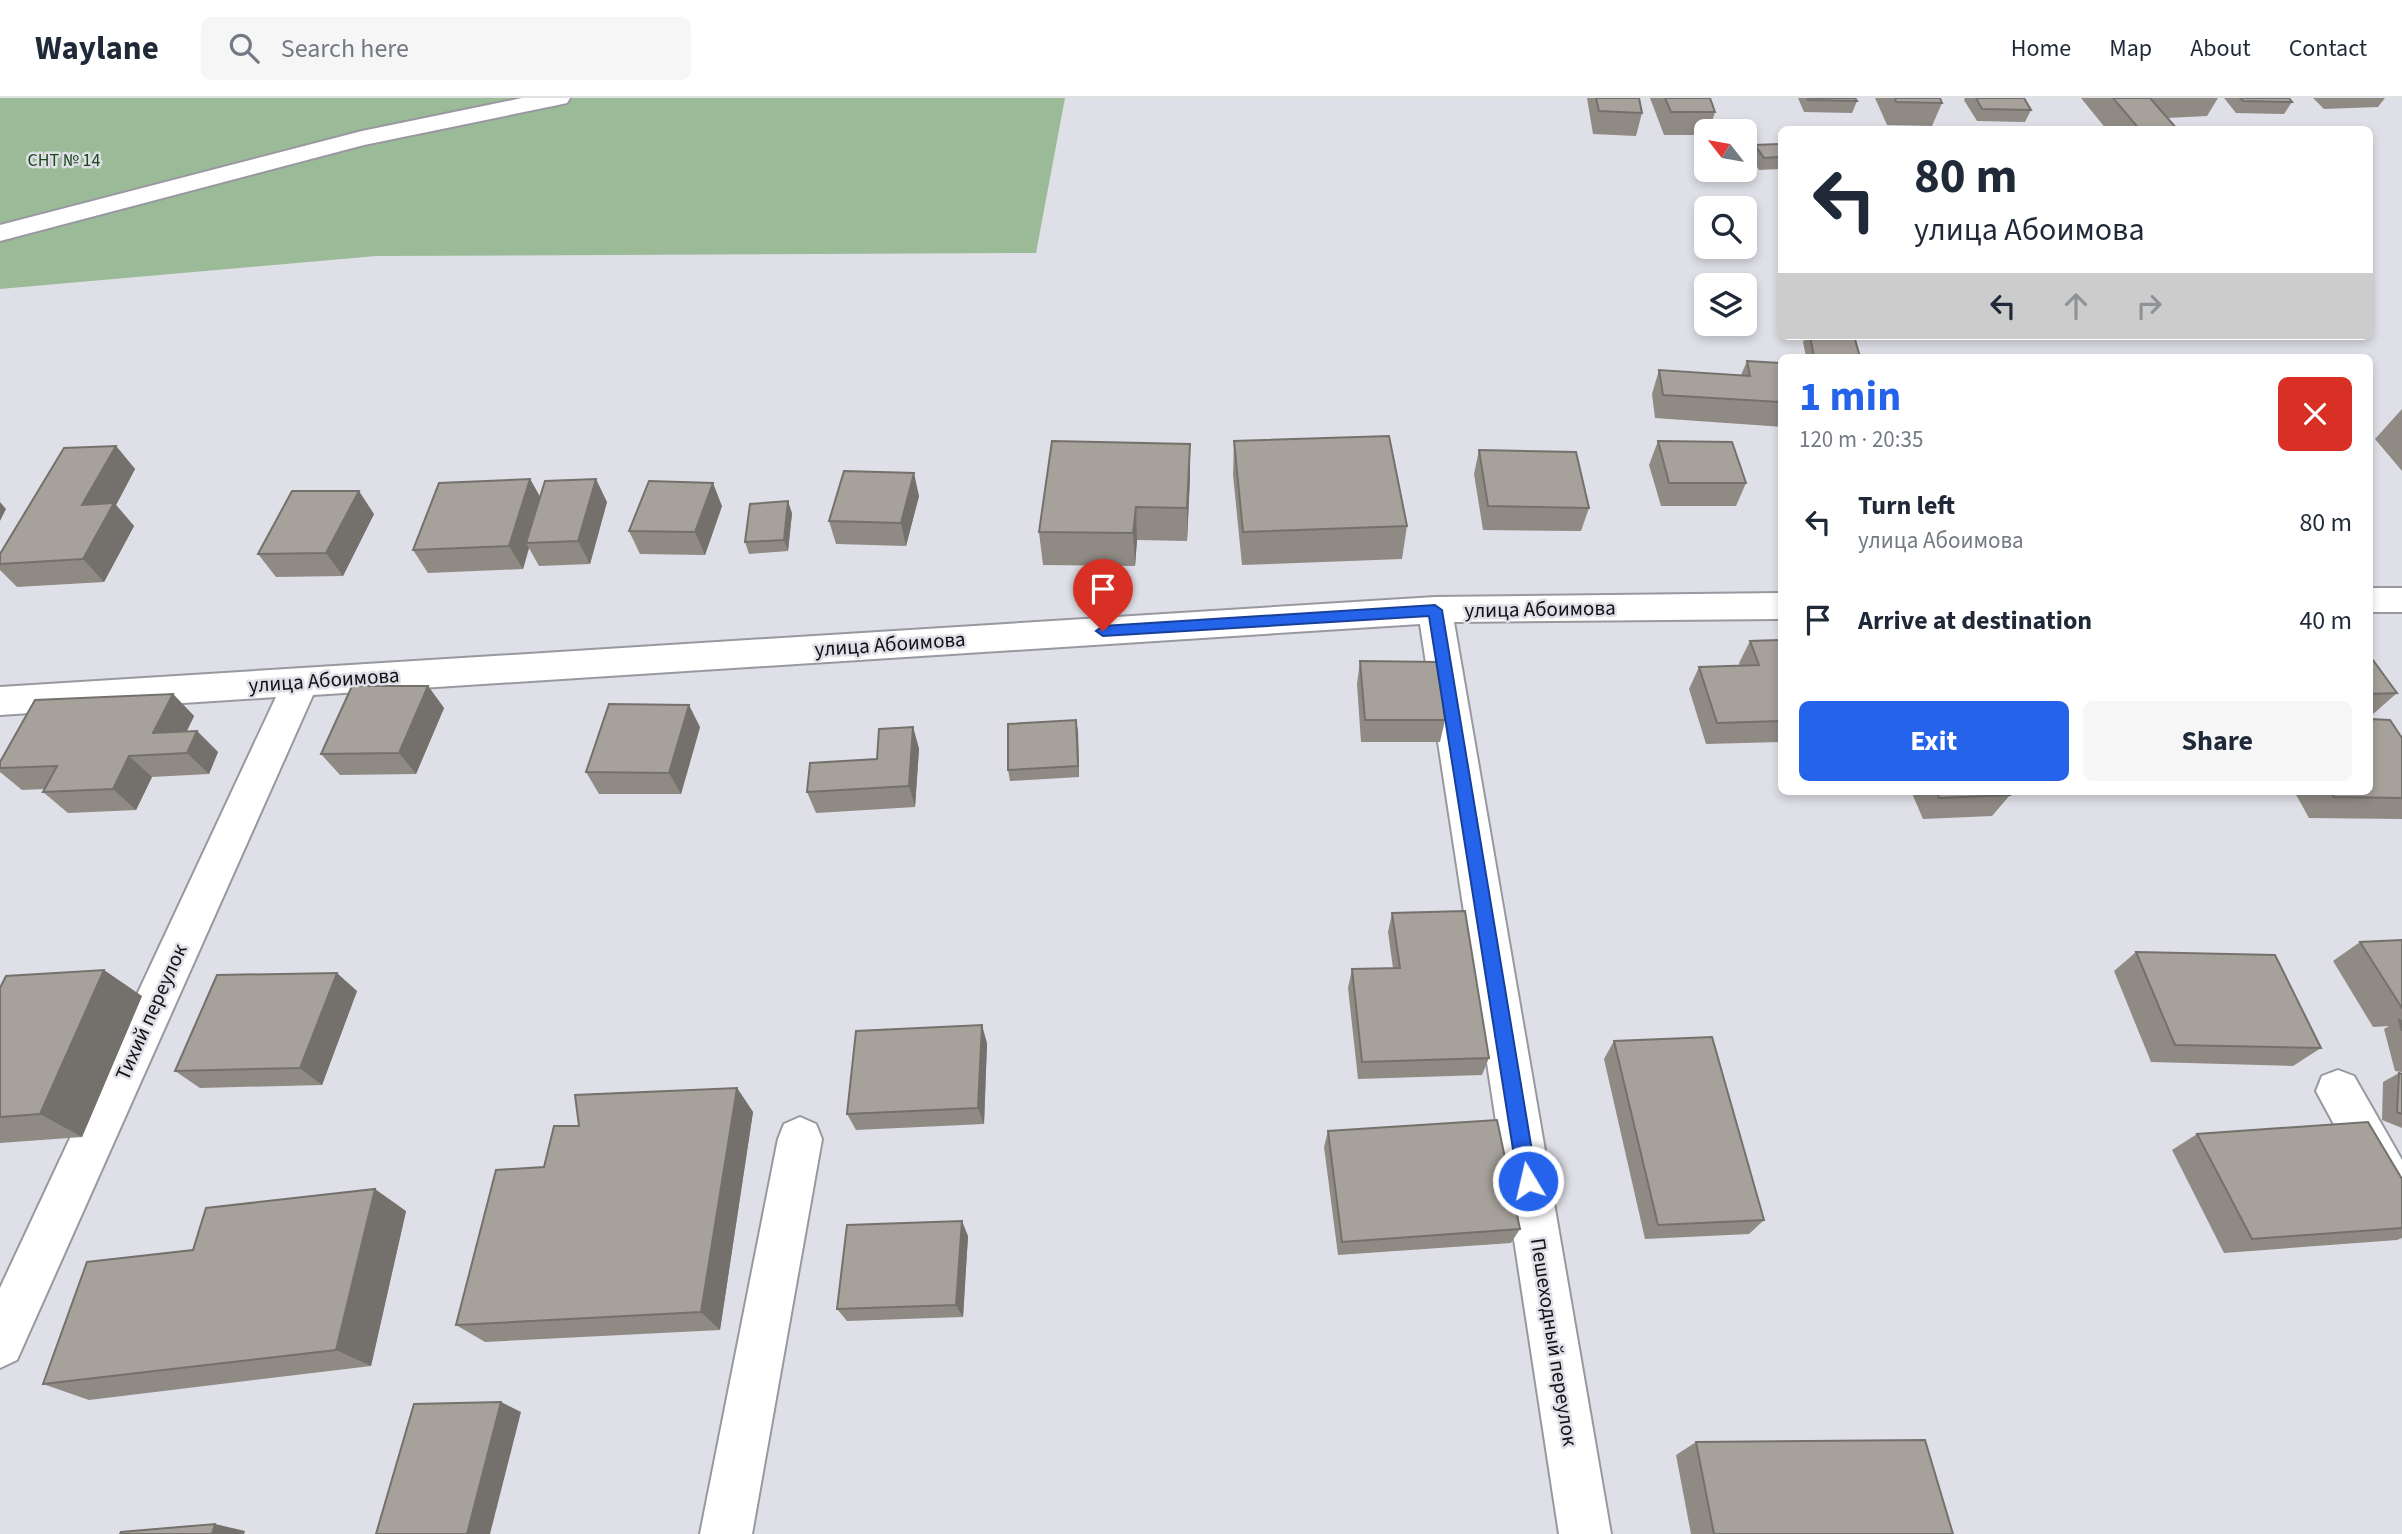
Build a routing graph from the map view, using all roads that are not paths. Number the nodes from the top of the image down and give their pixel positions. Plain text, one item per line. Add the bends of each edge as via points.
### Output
1 (558, 98) edge
2 (0, 233) edge
3 (2373, 600) edge
4 (2402, 600) edge
5 (1778, 607) edge
6 (1435, 610) junction
7 (301, 681) junction
8 (0, 701) edge
9 (2338, 1091) dead end
10 (800, 1139) dead end
11 (2402, 1205) edge
12 (0, 1343) edge
13 (726, 1534) edge
14 (1585, 1534) edge

1 - 2 street via 362,138
3 - 4 street
5 - 6 street, улица Абоимова
6 - 7 street, улица Абоимова
6 - 14 street, Пешеходный переулок
7 - 8 street, улица Абоимова
7 - 12 street, Тихий переулок
9 - 11 street
10 - 13 street

